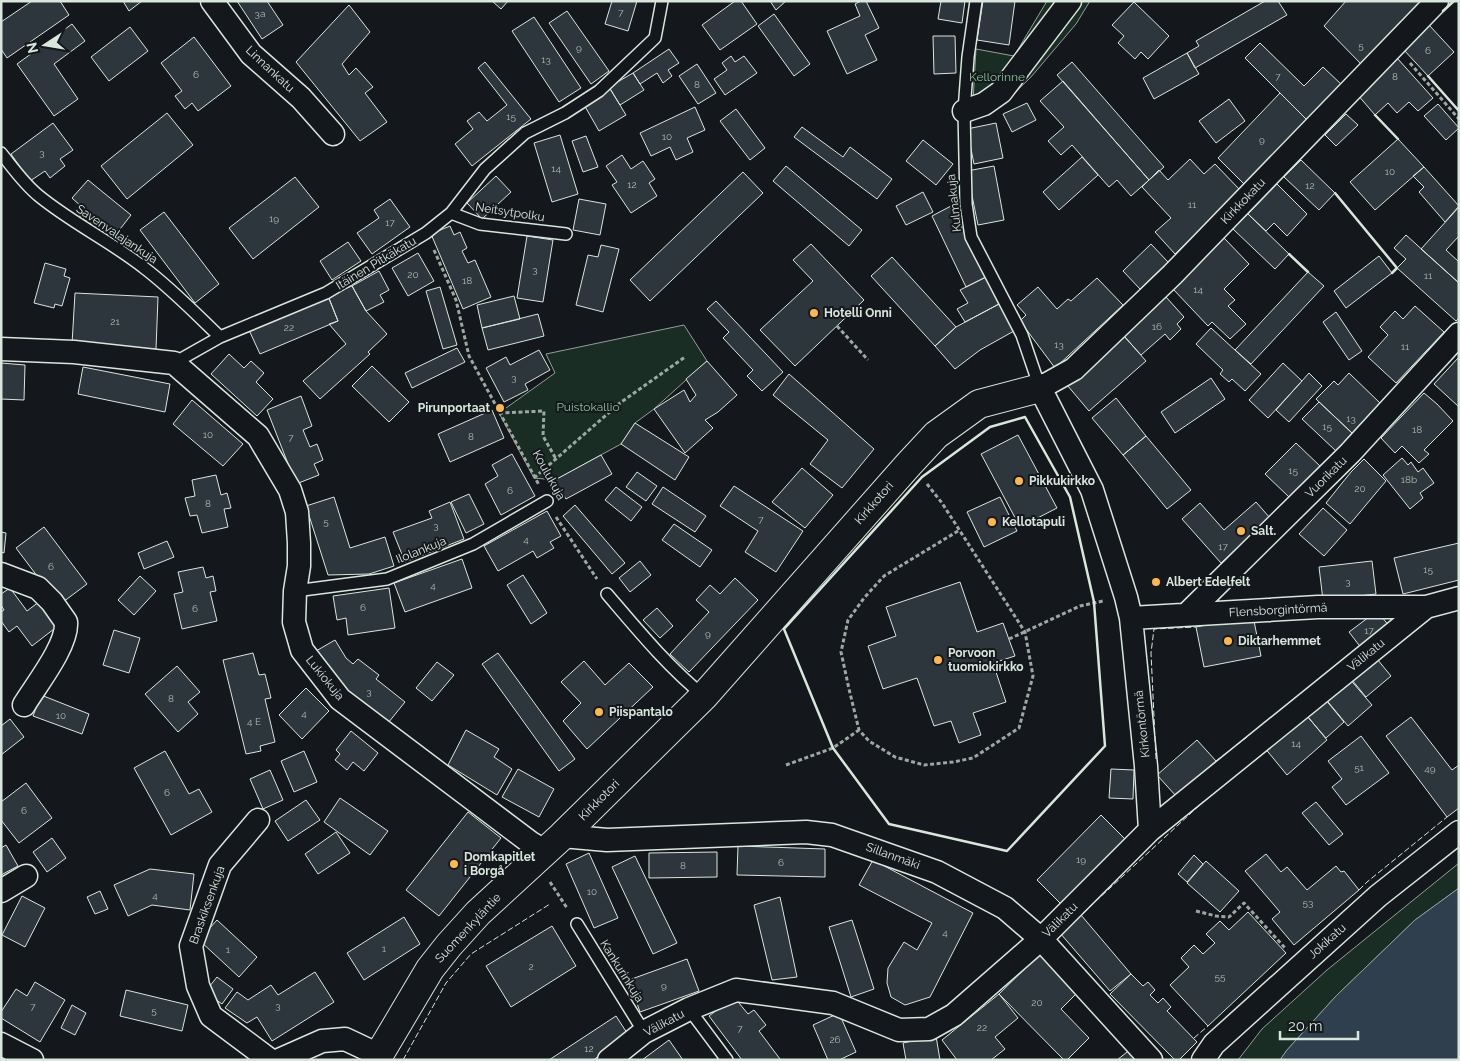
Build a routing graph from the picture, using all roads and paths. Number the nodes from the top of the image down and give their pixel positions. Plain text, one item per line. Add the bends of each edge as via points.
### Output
1 (212, 1) edge
2 (662, 1) edge
3 (976, 1) edge
4 (1070, 1) edge
5 (1437, 1) edge
6 (1394, 45) junction
7 (964, 111) junction
8 (1459, 119) edge
9 (332, 134) dead end
10 (1, 153) edge
11 (450, 213) junction
12 (426, 233) junction
13 (566, 234) dead end
14 (837, 326) dead end
15 (1459, 334) edge
16 (220, 337) junction
17 (1, 349) edge
18 (685, 357) dead end
19 (868, 360) dead end
20 (174, 363) junction
21 (1040, 388) junction
22 (499, 413) junction
23 (556, 459) junction
24 (909, 464) junction
25 (534, 478) junction
26 (547, 501) junction
27 (958, 531) junction
28 (1, 574) edge
29 (294, 591) junction
30 (607, 594) joint
31 (1459, 598) edge
32 (1129, 607) junction
33 (1426, 607) junction
34 (1187, 614) junction
35 (1025, 632) junction
36 (1009, 639) dead end
37 (704, 696) junction
38 (24, 705) dead end
39 (860, 730) junction
40 (786, 765) dead end
41 (258, 820) dead end
42 (1150, 830) junction
43 (1459, 832) edge
44 (554, 844) junction
45 (26, 876) dead end
46 (549, 880) dead end
47 (1, 891) edge
48 (1196, 911) dead end
49 (577, 924) joint
50 (1041, 939) junction
51 (1299, 966) junction
52 (689, 1009) junction
53 (644, 1032) junction
54 (1, 1044) edge
55 (377, 1057) edge
56 (32, 1060) edge
57 (270, 1060) edge
58 (279, 1060) edge
59 (609, 1060) edge
60 (727, 1060) edge
61 (1151, 1060) edge
62 (1203, 1060) edge

1 - 9 street, Linnankatu via 251,54 301,98
2 - 11 lane, Itäinen Pitkäkatu via 655,38 599,91 525,133 485,169
3 - 7 lane, Kulmakuja
4 - 7 street via 1001,92 984,104
5 - 6 street, Kirkkokatu
6 - 8 path
6 - 21 street, Kirkkokatu via 1179,268 1074,368
7 - 21 lane, Kulmakuja via 966,204 971,237 1022,335
10 - 16 lane, Savenvalajankuja via 38,195 142,266
11 - 12 lane, Itäinen Pitkäkatu
11 - 13 lane, Neitsytpolku via 480,224
12 - 16 lane, Itäinen Pitkäkatu via 326,293
12 - 22 path, Koulukuja via 456,300 470,356
14 - 19 path
15 - 34 street, Vuorikatu via 1350,453
16 - 20 lane, Itäinen Pitkäkatu
17 - 20 street via 74,352
18 - 23 path via 620,403
20 - 29 street, Lukiokuja via 258,436 290,490 297,512 299,543
21 - 24 street, Kirkkotori via 979,404 936,435
21 - 32 street via 1092,490
22 - 23 path via 544,410 544,436
22 - 25 path, Koulukuja
23 - 25 path
24 - 27 path via 942,503
24 - 37 street, Kirkkotori
25 - 26 path, Koulukuja
26 - 29 lane, Ilolankuja via 473,544 387,578
26 - 30 path, Koulukuja
27 - 35 path
27 - 39 path via 884,576 848,620 842,652
28 - 38 street via 38,588 66,622 61,643
29 - 44 street, Lukiokuja via 294,622 302,650 340,699 531,843
30 - 37 lane via 633,625
31 - 33 street, Välikatu
32 - 34 street, Flensborgintörmä
32 - 35 path via 1080,606
32 - 42 street, Kirkontörmä
33 - 34 street, Flensborgintörmä via 1318,607
33 - 42 street, Välikatu
35 - 36 path
35 - 39 path via 1033,676 1018,728 973,758 924,765 895,757 869,741
37 - 44 street, Kirkkotori
39 - 40 path via 833,748
41 - 57 street, Braskiksenkuja via 220,865 191,946 198,986 211,1016
42 - 50 street, Välikatu
43 - 51 street, Jokikatu via 1378,896
44 - 50 street, Sillanmäki via 806,832 832,835 937,872 1005,908
44 - 55 street, Suomenkyläntie via 478,913 449,945 430,969
45 - 47 street
46 - 49 path
48 - 51 path via 1229,917 1244,903
49 - 53 lane, Kankurinkuja
50 - 52 street, Välikatu via 954,1015 929,1029 899,1030 833,1003 736,990
50 - 61 street, Sillanmäki
51 - 62 street, Jokikatu via 1214,1044
52 - 53 street, Välikatu
52 - 60 lane
53 - 59 street, Välikatu
54 - 56 street
55 - 58 street via 344,1039 322,1041

